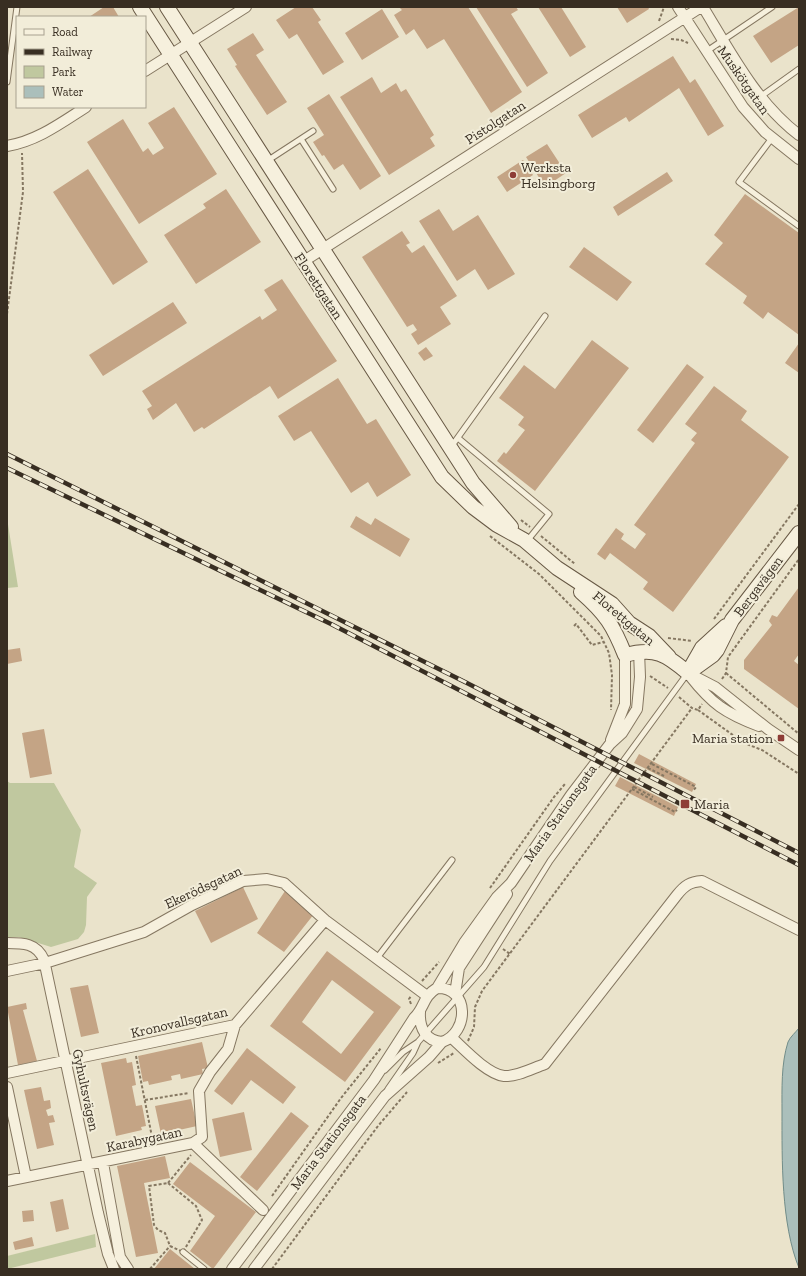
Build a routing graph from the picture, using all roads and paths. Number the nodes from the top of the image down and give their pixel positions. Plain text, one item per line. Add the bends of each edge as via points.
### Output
1 (17, 7) edge
2 (140, 7) edge
3 (167, 7) edge
4 (246, 7) edge
5 (678, 7) edge
6 (702, 7) edge
7 (772, 7) edge
8 (146, 16) edge
9 (146, 16) edge
10 (684, 17) junction
11 (723, 40) junction
12 (190, 43) junction
13 (707, 51) junction
14 (171, 55) junction
15 (799, 69) edge
16 (146, 70) edge
17 (7, 82) edge
18 (760, 97) junction
19 (84, 108) edge
20 (313, 131) dead end
21 (799, 136) edge
22 (772, 138) junction
23 (301, 139) junction
24 (22, 144) junction
25 (7, 146) edge
26 (799, 159) edge
27 (266, 161) junction
28 (333, 189) dead end
29 (799, 226) edge
30 (322, 249) junction
31 (304, 261) junction
32 (7, 314) edge
33 (545, 316) dead end
34 (454, 443) junction
35 (799, 504) edge
36 (520, 519) dead end
37 (535, 531) junction
38 (485, 532) dead end
39 (799, 533) edge
40 (525, 541) junction
41 (799, 559) edge
42 (557, 568) junction
43 (580, 568) dead end
44 (732, 620) junction
45 (712, 622) dead end
46 (629, 623) junction
47 (574, 626) dead end
48 (615, 629) joint
49 (663, 637) dead end
50 (697, 638) dead end
51 (603, 642) junction
52 (639, 651) junction
53 (625, 655) junction
54 (713, 655) junction
55 (669, 657) junction
56 (728, 657) dead end
57 (726, 666) dead end
58 (688, 673) junction
59 (726, 673) dead end
60 (640, 676) junction
61 (612, 678) junction
62 (626, 678) junction
63 (673, 692) junction
64 (698, 710) dead end
65 (610, 715) dead end
66 (799, 734) edge
67 (610, 744) junction
68 (799, 750) edge
69 (652, 764) junction
70 (648, 768) junction
71 (799, 774) edge
72 (664, 776) dead end
73 (567, 782) dead end
74 (633, 788) junction
75 (693, 792) dead end
76 (653, 797) dead end
77 (677, 810) dead end
78 (452, 860) dead end
79 (511, 883) junction
80 (488, 891) dead end
81 (325, 920) junction
82 (799, 930) edge
83 (7, 943) edge
84 (377, 958) junction
85 (440, 961) dead end
86 (45, 963) junction
87 (7, 971) edge
88 (417, 988) junction
89 (437, 988) junction
90 (427, 996) junction
91 (457, 996) junction
92 (416, 1011) junction
93 (235, 1025) junction
94 (425, 1034) junction
95 (452, 1038) junction
96 (418, 1042) junction
97 (442, 1042) junction
98 (462, 1046) junction
99 (134, 1047) junction
100 (382, 1047) dead end
101 (65, 1062) junction
102 (437, 1064) dead end
103 (7, 1073) edge
104 (374, 1080) junction
105 (7, 1087) edge
106 (408, 1090) dead end
107 (198, 1092) junction
108 (385, 1096) junction
109 (145, 1100) junction
110 (195, 1145) junction
111 (154, 1152) junction
112 (102, 1163) junction
113 (88, 1166) junction
114 (26, 1177) junction
115 (7, 1181) edge
116 (168, 1183) junction
117 (263, 1210) joint
118 (170, 1246) junction
119 (183, 1252) junction
120 (125, 1268) edge
121 (114, 1269) edge
122 (150, 1269) edge
123 (204, 1269) edge
124 (232, 1269) edge
125 (254, 1269) edge
126 (272, 1269) edge

1 - 17 lane
2 - 8 street, Florettgatan
3 - 12 street, Florettgatan
4 - 12 street
5 - 10 street, Muskötgatan
6 - 10 street, Pistolgatan
6 - 11 street, Muskötgatan
7 - 11 lane
9 - 14 street, Florettgatan
10 - 13 street, Muskötgatan
10 - 30 street, Pistolgatan
11 - 13 lane
11 - 18 street, Muskötgatan
12 - 14 street
12 - 27 street, Florettgatan
13 - 22 street, Muskötgatan via 743,107
14 - 16 street
14 - 31 street, Florettgatan
15 - 18 lane
18 - 21 street, Muskötgatan via 776,116
19 - 24 street
20 - 23 lane
22 - 26 street, Muskötgatan
22 - 29 lane via 739,182
23 - 27 lane
23 - 28 lane
24 - 25 street
24 - 32 path via 23,192
27 - 30 street, Florettgatan
30 - 31 street, Pistolgatan
30 - 34 street, Florettgatan
31 - 40 street, Florettgatan via 442,477 473,507
33 - 34 lane
34 - 37 lane via 549,514
34 - 40 street, Florettgatan via 485,498
35 - 45 path
36 - 37 path
37 - 40 lane
37 - 43 path
38 - 51 path via 539,574
39 - 44 street, Bergavägen
40 - 42 street, Florettgatan
41 - 56 path
42 - 46 street, Florettgatan via 612,604
42 - 48 street, Florettgatan via 598,607
44 - 54 street, Bergavägen
44 - 58 street, Bergavägen via 702,648
46 - 52 street, Maria Stationsgata
46 - 55 street, Florettgatan via 649,636
47 - 51 path via 576,624 592,645
48 - 53 street, Maria Stationsgata
49 - 50 path via 694,641
51 - 61 path via 609,653
52 - 53 street
52 - 55 street via 658,652
52 - 60 street, Maria Stationsgata
53 - 62 street, Maria Stationsgata
54 - 57 path
54 - 58 street, Bergavägen
55 - 58 street, Florettgatan
58 - 63 lane
58 - 68 street via 707,698 721,708 768,729
59 - 66 path
60 - 63 path via 657,679
60 - 67 street, Maria Stationsgata via 637,709 622,733
61 - 62 path
61 - 65 path
62 - 67 street, Maria Stationsgata via 625,704
63 - 69 path via 692,708
63 - 91 lane via 554,856 484,967
64 - 71 path via 737,738 769,754
67 - 79 street, Maria Stationsgata via 570,795
69 - 70 path
69 - 75 path via 696,787
70 - 72 path
70 - 74 path
73 - 80 path
74 - 76 path
74 - 77 path via 675,812
74 - 98 path via 482,991 475,1007 472,1034
78 - 84 lane
79 - 89 street, Maria Stationsgata via 497,897 464,943
79 - 91 street, Maria Stationsgata via 508,893 459,968
81 - 84 street, Ekerödsgatan
81 - 86 street, Ekerödsgatan via 284,883 254,878 243,880 192,905 144,932
81 - 93 street, Kronovallsgatan
82 - 98 street via 702,881 692,882 684,886 546,1064 504,1076 483,1066
83 - 86 street, Gyhultsvägen via 34,947 40,952
84 - 88 street, Ekerödsgatan
85 - 88 path
86 - 87 street, Ekerödsgatan
86 - 101 street, Gyhultsvägen
88 - 90 street, Ekerödsgatan
88 - 92 path via 409,999
89 - 90 street, Maria Stationsgata
89 - 91 street via 449,990
90 - 92 street, Maria Stationsgata
91 - 94 lane
91 - 95 street, Maria Stationsgata via 462,1019
92 - 94 street
92 - 104 street, Maria Stationsgata
93 - 99 street, Kronovallsgatan
93 - 107 street via 228,1049
94 - 96 lane
94 - 97 street
95 - 97 street, Maria Stationsgata
95 - 98 street
96 - 104 lane via 403,1052
96 - 108 lane
97 - 108 street, Maria Stationsgata
98 - 102 path
99 - 101 street, Kronovallsgatan
99 - 109 path
100 - 117 path via 341,1098
101 - 103 street, Kronovallsgatan
101 - 113 street, Gyhultsvägen
104 - 124 street, Maria Stationsgata
105 - 114 street
106 - 126 path via 378,1126
107 - 109 path
107 - 110 street, Karabygatan via 202,1137
108 - 125 street, Maria Stationsgata
109 - 111 path
110 - 111 street, Karabygatan
110 - 116 path
110 - 117 street
111 - 112 street, Karabygatan
112 - 113 street, Karabygatan
112 - 120 street via 115,1238
113 - 114 street, Karabygatan
113 - 121 street, Gyhultsvägen via 108,1254
114 - 115 street, Karabygatan
116 - 118 path via 153,1184 148,1189 154,1225 165,1233
116 - 119 path via 196,1206 202,1220
118 - 119 path
118 - 122 path
119 - 123 lane

